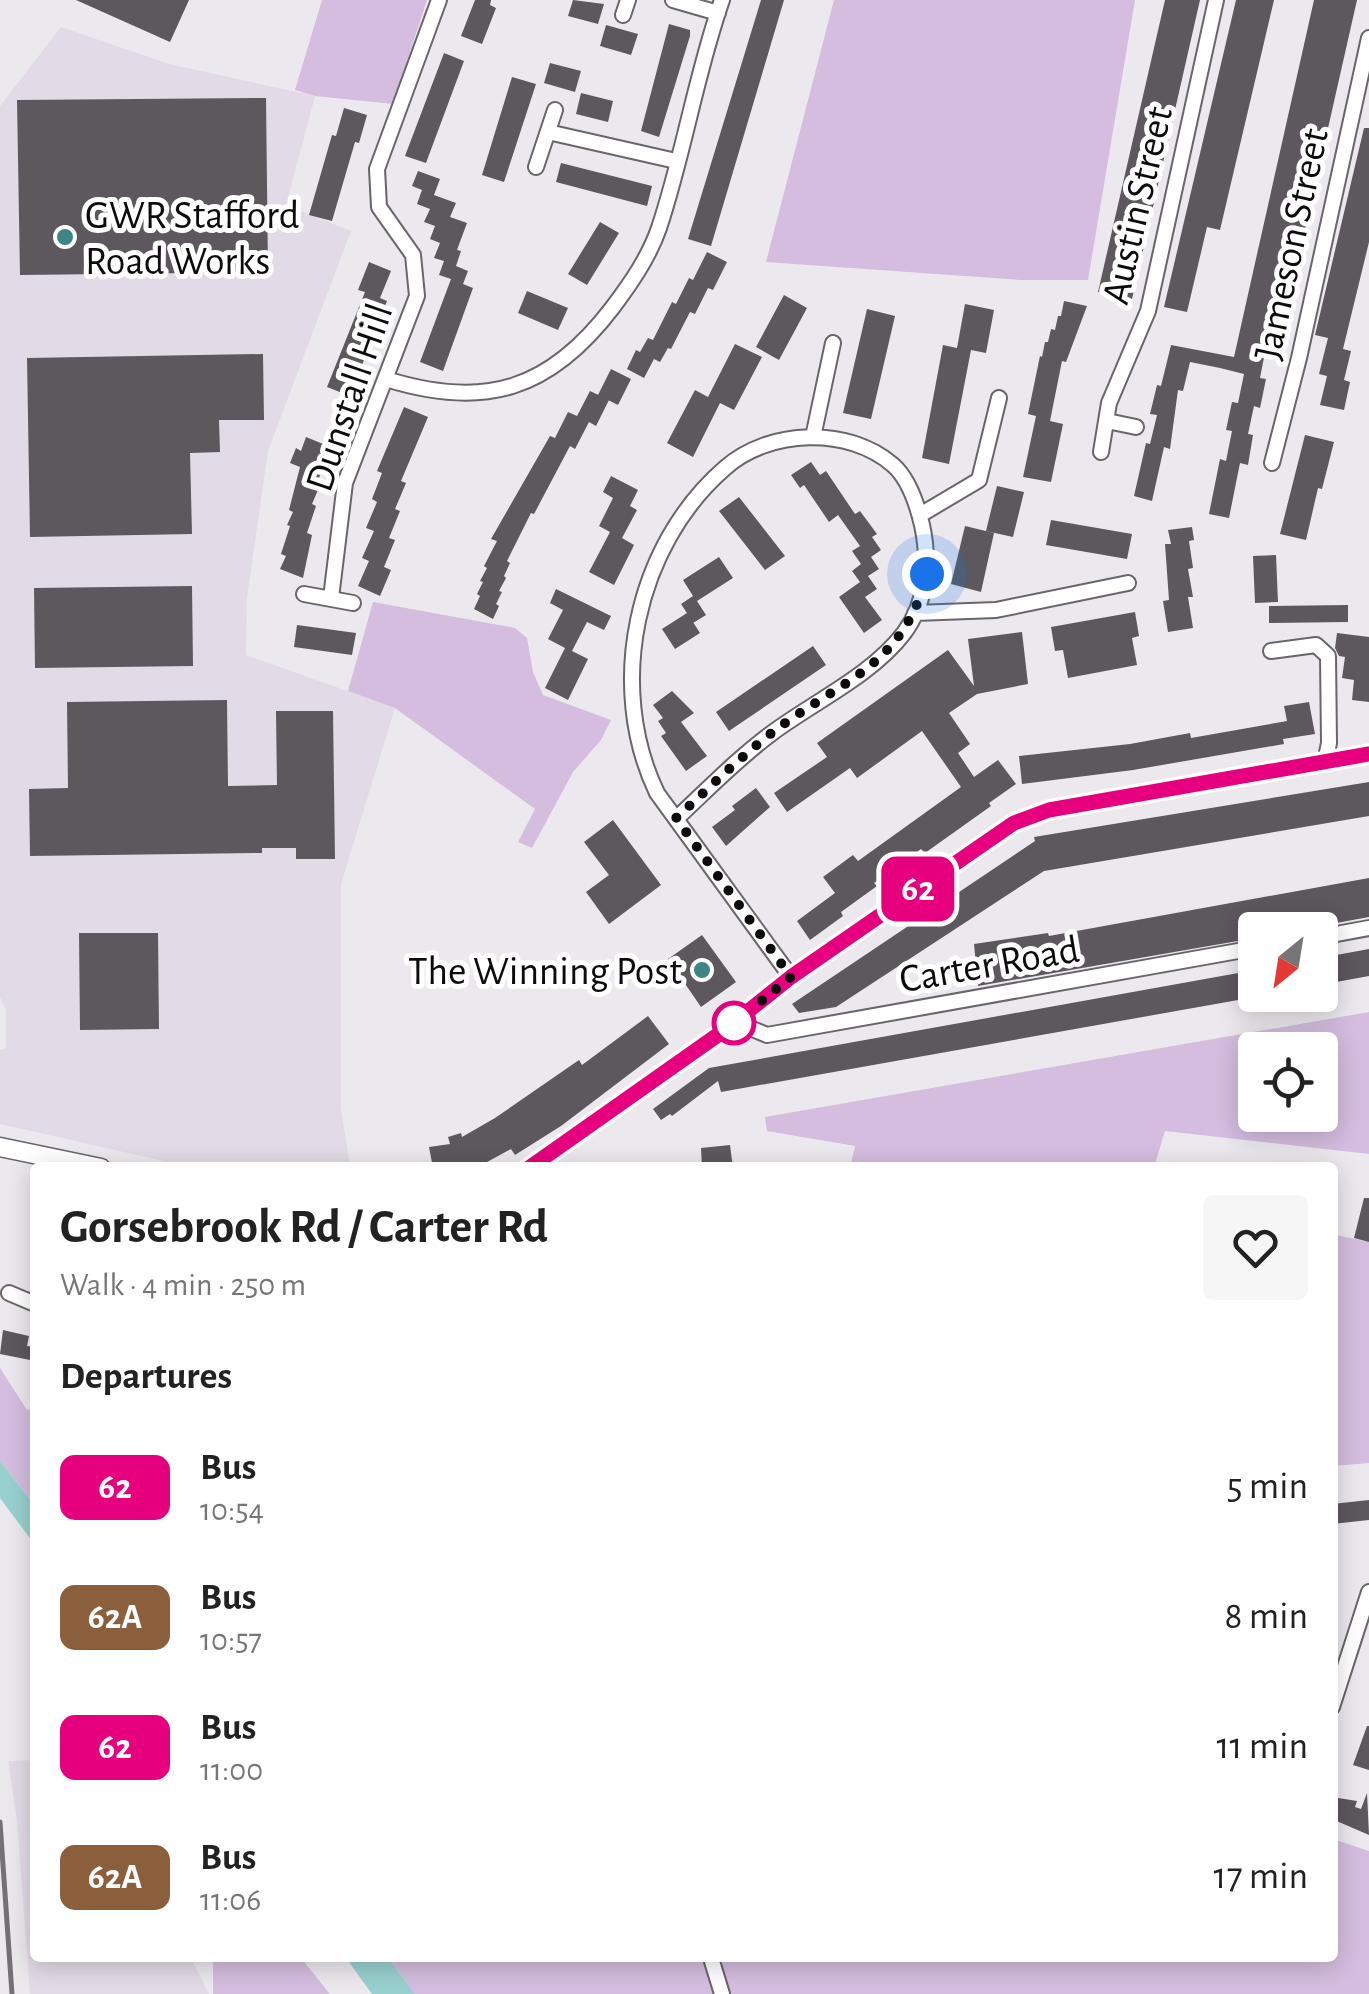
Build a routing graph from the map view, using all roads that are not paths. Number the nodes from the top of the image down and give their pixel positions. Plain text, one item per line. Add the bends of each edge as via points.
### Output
1 (439, 0) edge
2 (673, 0) edge
3 (1216, 0) edge
4 (720, 6) edge
5 (1369, 38) edge
6 (555, 110) dead end
7 (548, 132) junction
8 (676, 161) junction
9 (536, 166) dead end
10 (834, 344) dead end
11 (386, 379) junction
12 (998, 398) dead end
13 (1106, 421) junction
14 (1136, 427) dead end
15 (813, 437) junction
16 (1101, 452) dead end
17 (1272, 464) dead end
18 (920, 515) junction
19 (1128, 584) dead end
20 (304, 594) dead end
21 (331, 598) junction
22 (353, 603) dead end
23 (916, 613) junction
24 (1271, 651) dead end
25 (1369, 754) edge
26 (1324, 762) junction
27 (676, 818) junction
28 (1369, 928) edge
29 (1338, 934) edge
30 (1238, 951) edge
31 (791, 977) junction
32 (739, 1020) junction
33 (0, 1146) edge
34 (73, 1162) edge
35 (538, 1162) edge
36 (9, 1293) dead end
37 (30, 1302) edge
38 (1369, 1593) edge
39 (1339, 1668) edge
40 (713, 1962) edge
41 (722, 1994) edge

1 - 11 street, Dunstall Hill via 377,169 379,208 413,255 418,285
2 - 4 street
3 - 13 street, Austin Street via 1148,310
4 - 8 street
5 - 17 street, Jameson Street
6 - 7 street
7 - 8 street
7 - 9 street
8 - 11 street via 650,250 574,352 542,374 478,394 427,392
10 - 15 street
11 - 21 street, Dunstall Hill via 345,483
12 - 18 street via 979,480
13 - 14 street
13 - 16 street, Austin Street
15 - 18 street via 865,446 896,467
15 - 27 street via 762,446 726,467 656,562 638,623 633,716 647,772
18 - 23 street via 927,574
19 - 23 street via 996,610
20 - 21 street
21 - 22 street
23 - 27 street via 880,660 769,735
24 - 26 street via 1316,645 1328,656
25 - 26 street
26 - 31 street via 1029,816
27 - 31 street
28 - 29 street
30 - 32 street, Carter Road via 767,1035
31 - 32 street
32 - 35 street
33 - 34 street
36 - 37 street
38 - 39 street
40 - 41 street

